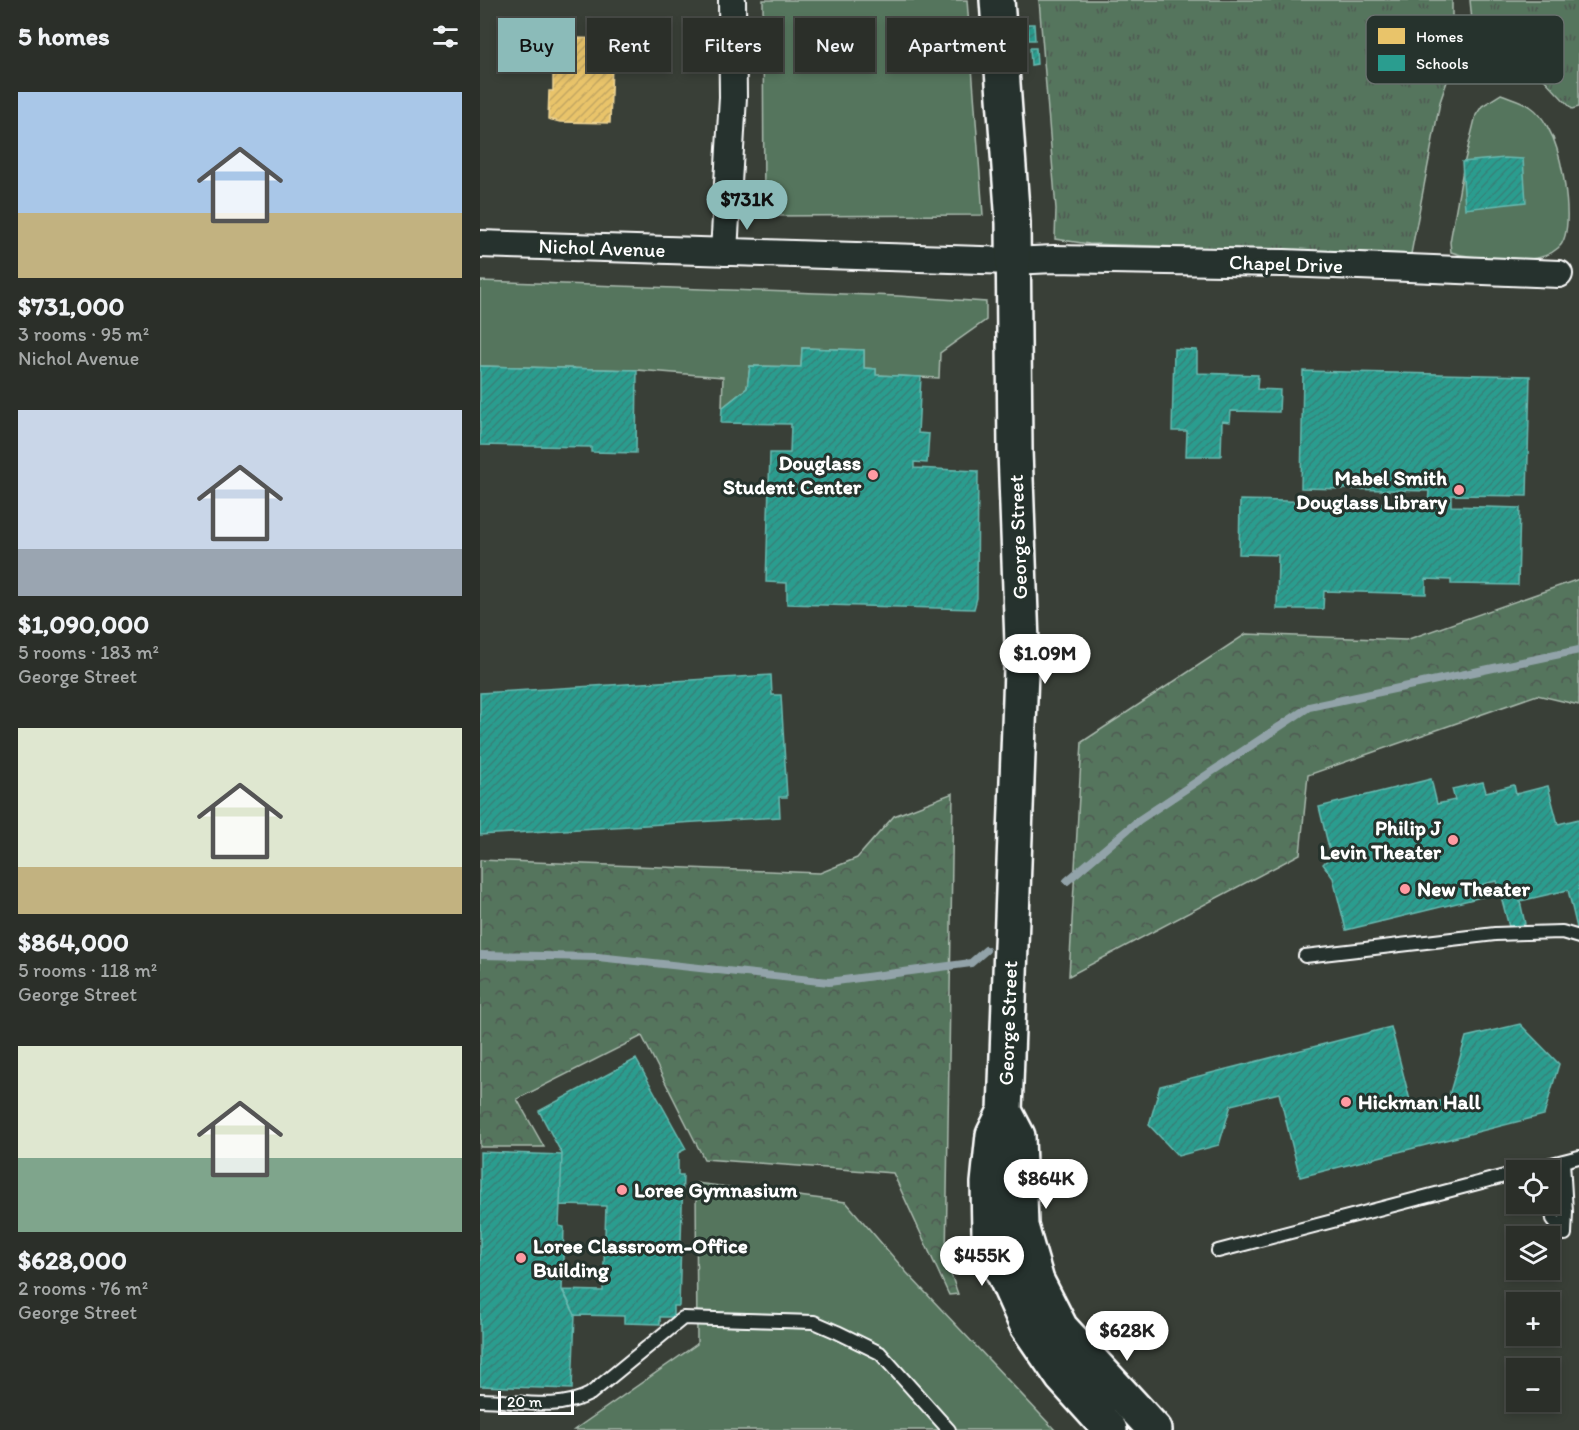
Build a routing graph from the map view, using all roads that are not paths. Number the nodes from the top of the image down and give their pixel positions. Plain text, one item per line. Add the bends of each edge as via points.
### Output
1 (732, 0) edge
2 (997, 0) edge
3 (480, 244) edge
4 (724, 252) junction
5 (1012, 261) junction
6 (1559, 274) dead end
7 (1579, 937) edge
8 (1305, 956) dead end
9 (1005, 1111) junction
10 (1579, 1157) edge
11 (1563, 1161) junction
12 (1560, 1162) edge
13 (1506, 1176) edge
14 (1552, 1214) edge
15 (1218, 1251) dead end
16 (480, 1400) edge
17 (949, 1430) edge
18 (1110, 1430) edge
19 (1155, 1430) edge

1 - 4 street via 733,97
2 - 5 street, George Street via 1013,223
3 - 4 street, Nichol Avenue
4 - 5 street, Nichol Avenue
5 - 6 street, Chapel Drive via 1261,263
5 - 9 street, George Street via 1022,643
7 - 8 lane via 1562,932 1495,934
9 - 18 street, George Street via 993,1135 988,1183 989,1233 1027,1326 1062,1377
9 - 19 street, George Street via 1018,1136 1021,1226 1037,1281 1061,1328
10 - 11 lane
11 - 12 lane
11 - 14 lane via 1565,1234
13 - 15 lane
16 - 17 lane via 576,1402 683,1318 786,1320 814,1322 880,1353

